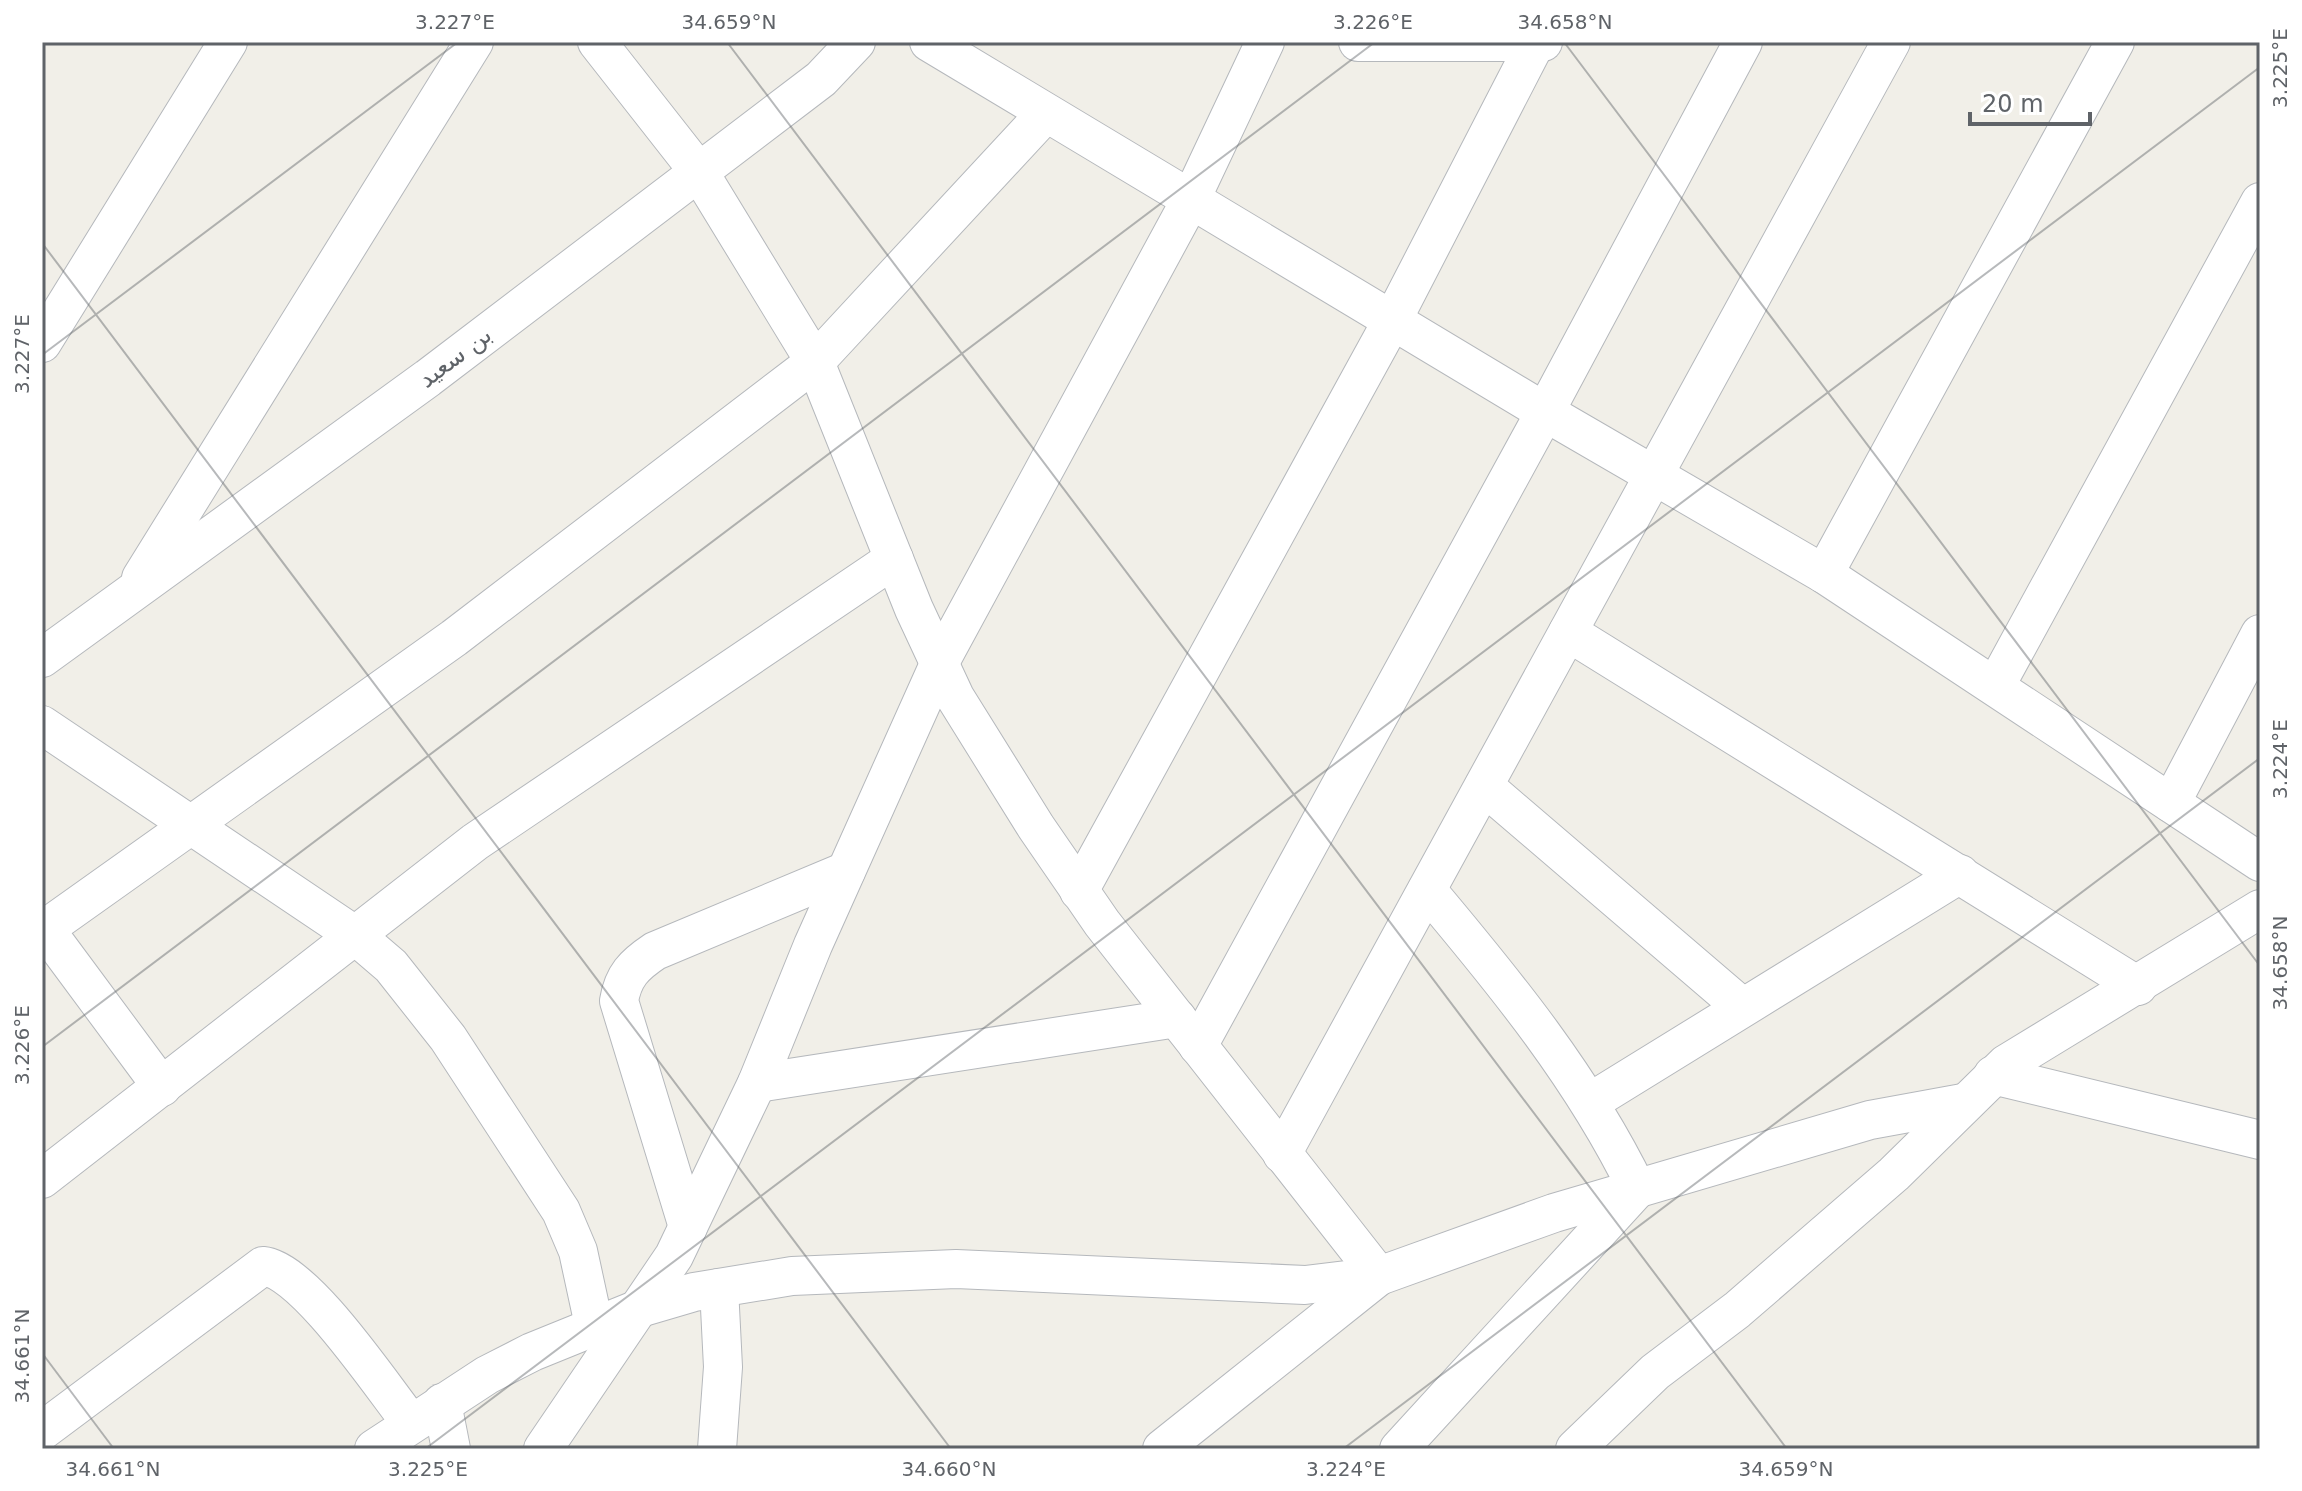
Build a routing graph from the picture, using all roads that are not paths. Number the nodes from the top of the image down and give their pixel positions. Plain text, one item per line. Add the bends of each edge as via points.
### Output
1 (228, 42) edge
2 (474, 42) edge
3 (597, 42) edge
4 (856, 42) edge
5 (929, 42) edge
6 (1265, 42) edge
7 (1358, 42) edge
8 (1536, 42) edge
9 (1543, 42) edge
10 (1743, 42) edge
11 (1891, 42) edge
12 (2115, 42) edge
13 (1045, 114) junction
14 (699, 172) junction
15 (1190, 201) junction
16 (2260, 202) edge
17 (1392, 321) junction
18 (42, 343) edge
19 (815, 362) junction
20 (1545, 412) junction
21 (1654, 477) junction
22 (894, 559) junction
23 (1824, 574) junction
24 (131, 594) junction
25 (1568, 632) junction
26 (2260, 634) edge
27 (42, 658) edge
28 (940, 662) junction
29 (1996, 685) junction
30 (42, 725) edge
31 (1484, 786) junction
32 (2171, 803) junction
33 (191, 825) junction
34 (2260, 862) edge
35 (846, 871) junction
36 (1960, 874) junction
37 (1427, 890) junction
38 (1079, 891) junction
39 (2260, 909) edge
40 (43, 928) edge
41 (356, 936) junction
42 (2138, 986) junction
43 (1742, 1007) junction
44 (1187, 1032) junction
45 (1993, 1075) junction
46 (757, 1083) junction
47 (162, 1087) junction
48 (1592, 1101) junction
49 (1963, 1103) junction
50 (2260, 1140) edge
51 (1282, 1154) junction
52 (42, 1179) edge
53 (1637, 1189) junction
54 (688, 1227) junction
55 (1379, 1276) junction
56 (719, 1288) junction
57 (643, 1307) junction
58 (594, 1325) junction
59 (426, 1413) junction
60 (42, 1431) edge
61 (374, 1449) edge
62 (451, 1449) edge
63 (543, 1449) edge
64 (717, 1449) edge
65 (1162, 1449) edge
66 (1399, 1449) edge
67 (1575, 1449) edge

1 - 18 street
2 - 24 street
3 - 14 street
4 - 14 street, بن سعيد via 821,79
5 - 13 street
6 - 15 street
7 - 8 street
8 - 9 street
8 - 17 street
10 - 20 street
11 - 21 street
12 - 23 street
13 - 15 street
13 - 19 street
14 - 19 street
14 - 24 street, بن سعيد
15 - 17 street
15 - 28 street
16 - 29 street
17 - 20 street
17 - 38 street
19 - 22 street
19 - 33 street via 454,638
20 - 21 street
20 - 44 street
21 - 23 street
21 - 25 street
22 - 28 street
22 - 41 street via 475,842
23 - 29 street
24 - 27 street, بن سعيد
25 - 31 street
25 - 36 street
26 - 32 street
28 - 35 street
28 - 38 street via 955,697
29 - 32 street
30 - 33 street
31 - 37 street
31 - 43 street
32 - 34 street
33 - 40 street
33 - 41 street
35 - 46 street
35 - 54 street via 655,951 634,965 622,983 619,1001
36 - 42 street
36 - 43 street
37 - 48 street
37 - 51 street
38 - 44 street
39 - 42 street
40 - 47 street
41 - 47 street
41 - 58 street via 391,966 448,1038 561,1211 578,1251
42 - 45 street
43 - 48 street
44 - 46 street
44 - 51 street
45 - 49 street
45 - 50 street
46 - 54 street
47 - 52 street
48 - 53 street
49 - 53 street via 1870,1120
49 - 67 street via 1894,1174 1737,1310 1655,1372
51 - 55 street
53 - 55 street
53 - 66 street
54 - 57 street
55 - 56 street via 1305,1285 956,1269 792,1276
55 - 65 street
56 - 57 street
56 - 64 street via 723,1367
57 - 58 street
57 - 63 street
58 - 59 street via 498,1369
59 - 60 street via 313,1299 283,1272 263,1266
59 - 61 street
59 - 62 street

